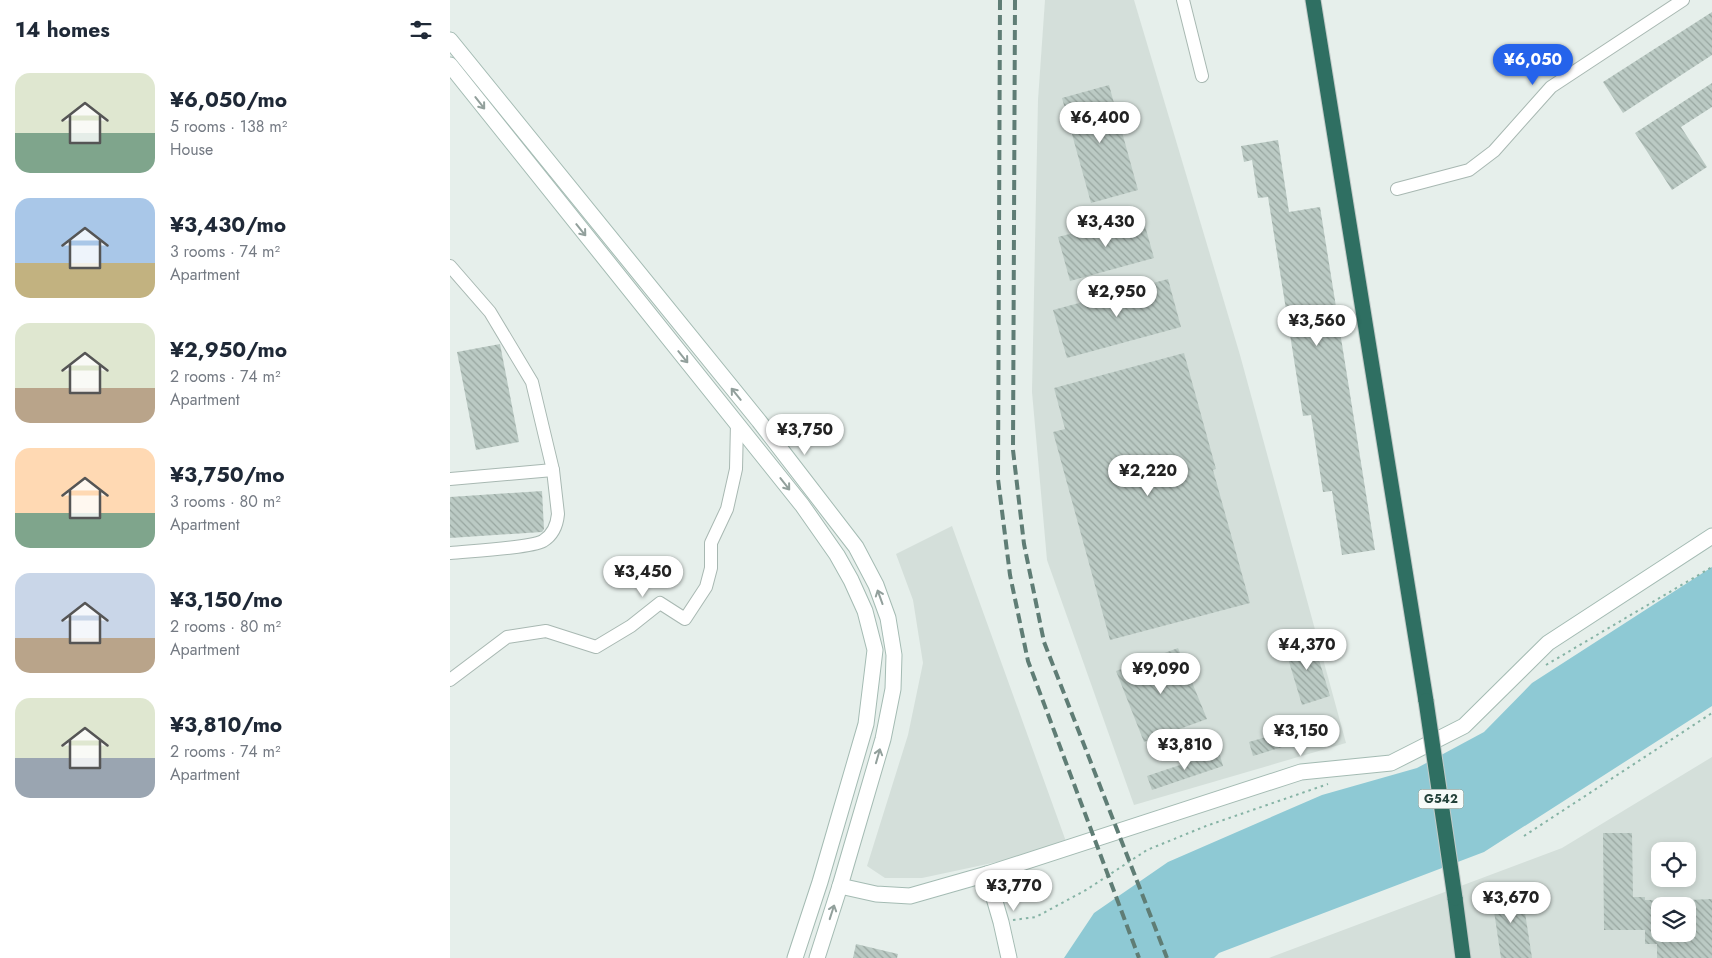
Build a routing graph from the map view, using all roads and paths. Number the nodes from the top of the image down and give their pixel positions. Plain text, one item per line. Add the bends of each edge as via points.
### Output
1 (1183, 0) edge
2 (1313, 0) edge
3 (1683, 0) edge
4 (450, 40) edge
5 (450, 65) edge
6 (1202, 76) dead end
7 (1397, 189) dead end
8 (450, 266) edge
9 (736, 423) junction
10 (552, 470) junction
11 (450, 480) edge
12 (1712, 536) edge
13 (450, 552) edge
14 (1712, 567) edge
15 (1540, 669) dead end
16 (450, 680) edge
17 (1712, 713) edge
18 (1330, 783) dead end
19 (1524, 836) dead end
20 (987, 874) junction
21 (840, 886) junction
22 (1001, 922) junction
23 (795, 958) edge
24 (817, 958) edge
25 (1009, 958) edge
26 (1461, 958) edge

1 - 6 street
2 - 26 highway, G542, bridge via 1426,701
3 - 7 street via 1551,88 1494,151 1469,170
21 -> 4 main road via 883,739 893,689 894,654 888,618 876,585 856,547 764,429
5 -> 9 main road
8 - 10 street via 490,312 532,382
9 - 16 street via 736,469 727,509 711,543 711,568 706,587 685,619 660,603 596,647 546,631 507,638
9 -> 23 main road via 837,555 865,611 874,650 866,724
10 - 11 street
10 - 13 street via 558,514 548,537 533,544
12 - 20 main road via 1548,643 1464,726 1391,763 1300,772
14 - 15 path
17 - 19 path
18 - 22 path via 1147,850 1036,918
20 - 21 main road via 910,896 876,894
20 - 22 main road
24 -> 21 main road
22 - 25 main road

